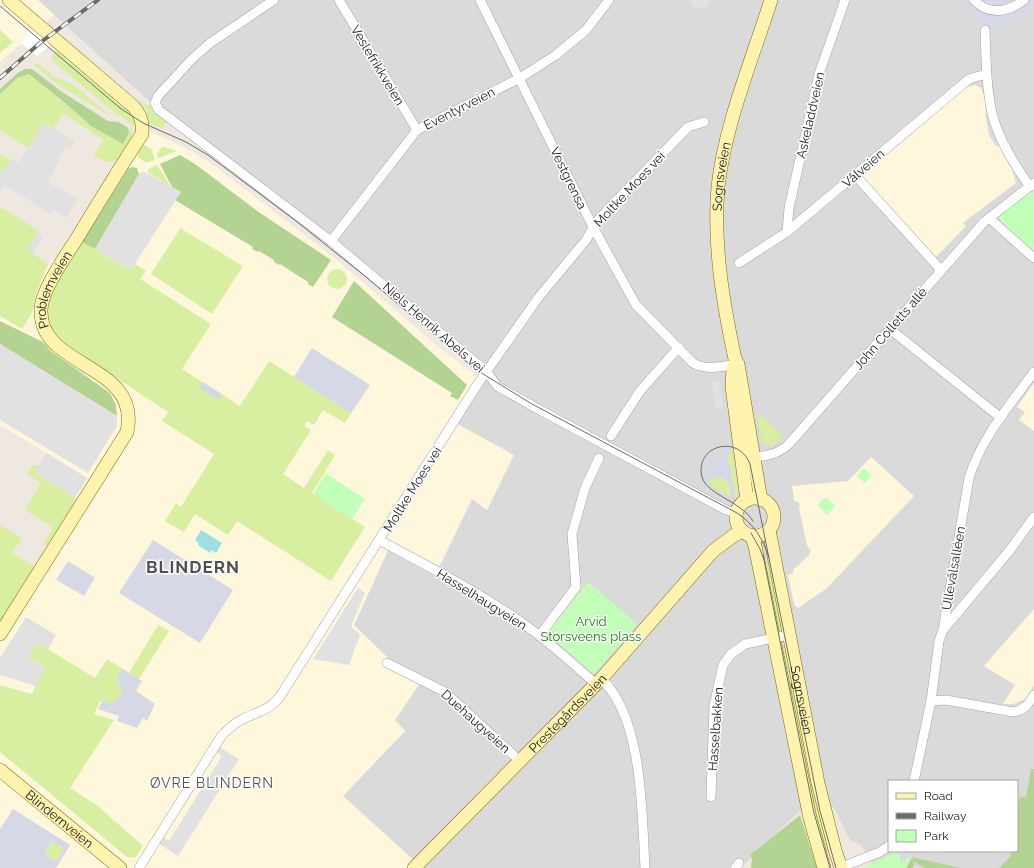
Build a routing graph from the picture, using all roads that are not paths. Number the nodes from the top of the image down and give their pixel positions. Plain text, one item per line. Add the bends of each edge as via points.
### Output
1 (9, 0) edge
2 (274, 0) edge
3 (339, 0) edge
4 (480, 0) edge
5 (609, 0) edge
6 (771, 0) edge
7 (845, 0) edge
8 (974, 0) edge
9 (1024, 0) edge
10 (985, 30) dead end
11 (986, 74) junction
12 (520, 78) junction
13 (704, 122) dead end
14 (417, 130) junction
15 (856, 175) junction
16 (1032, 185) edge
17 (989, 218) junction
18 (593, 227) junction
19 (787, 232) junction
20 (331, 241) junction
21 (1034, 258) edge
22 (739, 263) dead end
23 (941, 270) junction
24 (890, 329) junction
25 (679, 347) junction
26 (735, 362) junction
27 (487, 372) junction
28 (1034, 372) edge
29 (1002, 418) junction
30 (611, 436) dead end
31 (599, 458) dead end
32 (748, 459) junction
33 (747, 500) junction
34 (761, 500) junction
35 (1034, 517) edge
36 (742, 525) junction
37 (769, 530) junction
38 (379, 540) junction
39 (943, 630) junction
40 (0, 634) edge
41 (540, 635) junction
42 (789, 635) junction
43 (774, 638) junction
44 (387, 663) dead end
45 (599, 682) junction
46 (1034, 695) edge
47 (931, 701) junction
48 (520, 761) junction
49 (0, 770) edge
50 (914, 780) edge
51 (711, 797) dead end
52 (888, 847) edge
53 (120, 868) edge
54 (139, 868) edge
55 (414, 868) edge
56 (645, 868) edge
57 (824, 868) edge
58 (840, 868) edge

1 - 40 street, Problemveien via 134,107 143,123 142,134 60,265 43,298 41,308 43,325 52,340 122,393 128,407 127,432
2 - 20 street, Niels Henrik Abels vei via 210,43 173,79 158,96 156,103 159,110
3 - 14 street, Veslefrikkveien
4 - 12 street, Vestgrensa
5 - 12 street, Eventyrveien via 582,35 556,56
6 - 26 street, Sognsveien via 727,141 718,187 720,267
7 - 19 street, Askeladdveien via 819,74 789,208
8 - 9 street via 989,10 1003,11
10 - 11 street
11 - 15 street, Vålveien via 969,79
11 - 16 street via 992,114 1008,151
12 - 14 street, Eventyrveien
12 - 18 street, Vestgrensa
13 - 18 street, Moltke Moes vei via 688,127
14 - 20 street, Eventyrveien
15 - 19 street, Vålveien
15 - 23 street
16 - 17 street, John Colletts allé
17 - 21 street
17 - 23 street, John Colletts allé
18 - 25 street, Vestgrensa via 636,304
18 - 27 street, Moltke Moes vei via 586,240 538,298
19 - 22 street, Vålveien
20 - 27 street, Niels Henrik Abels vei
23 - 24 street, John Colletts allé
24 - 29 street
24 - 32 street, John Colletts allé via 788,445 778,453
25 - 26 street, Vestgrensa via 700,367 708,368
25 - 30 street via 640,392
26 - 32 street, Sognsveien via 732,387
27 - 36 street, Niels Henrik Abels vei via 497,386 726,510
27 - 38 street, Moltke Moes vei
28 - 29 street, Ullevålsalléen
29 - 39 street, Ullevålsalléen via 982,445 969,478
31 - 41 street via 585,488 572,534 576,587
32 - 33 street, Sognsveien
32 - 34 street, Sognsveien
33 - 34 street
33 - 36 street via 742,504
34 - 37 street via 769,504 773,513 773,522
35 - 39 street via 1010,550
36 - 37 street via 760,535
36 - 43 street, Sognsveien via 755,546
36 - 45 street, Prestegårdsveien via 718,540 713,552
37 - 42 street, Sognsveien
38 - 41 street, Hasselhaugveien via 463,585
38 - 54 street, Moltke Moes vei via 274,705 234,724 222,735
39 - 47 street, Ullevålsalléen
41 - 45 street, Hasselhaugveien
42 - 43 street, Hasselbakken
42 - 58 street, Sognsveien via 818,783
43 - 51 street, Hasselbakken via 739,647 723,665 714,706
43 - 57 street, Sognsveien via 810,818
44 - 48 street, Duehaugveien via 445,692
45 - 48 street, Prestegårdsveien
45 - 56 street, Hasselhaugveien via 618,699 631,736 638,778
46 - 47 street via 1028,705 1013,712 946,700
47 - 50 street, Ullevålsalléen
48 - 55 street, Prestegårdsveien
49 - 53 street, Blindernveien
52 - 58 street

